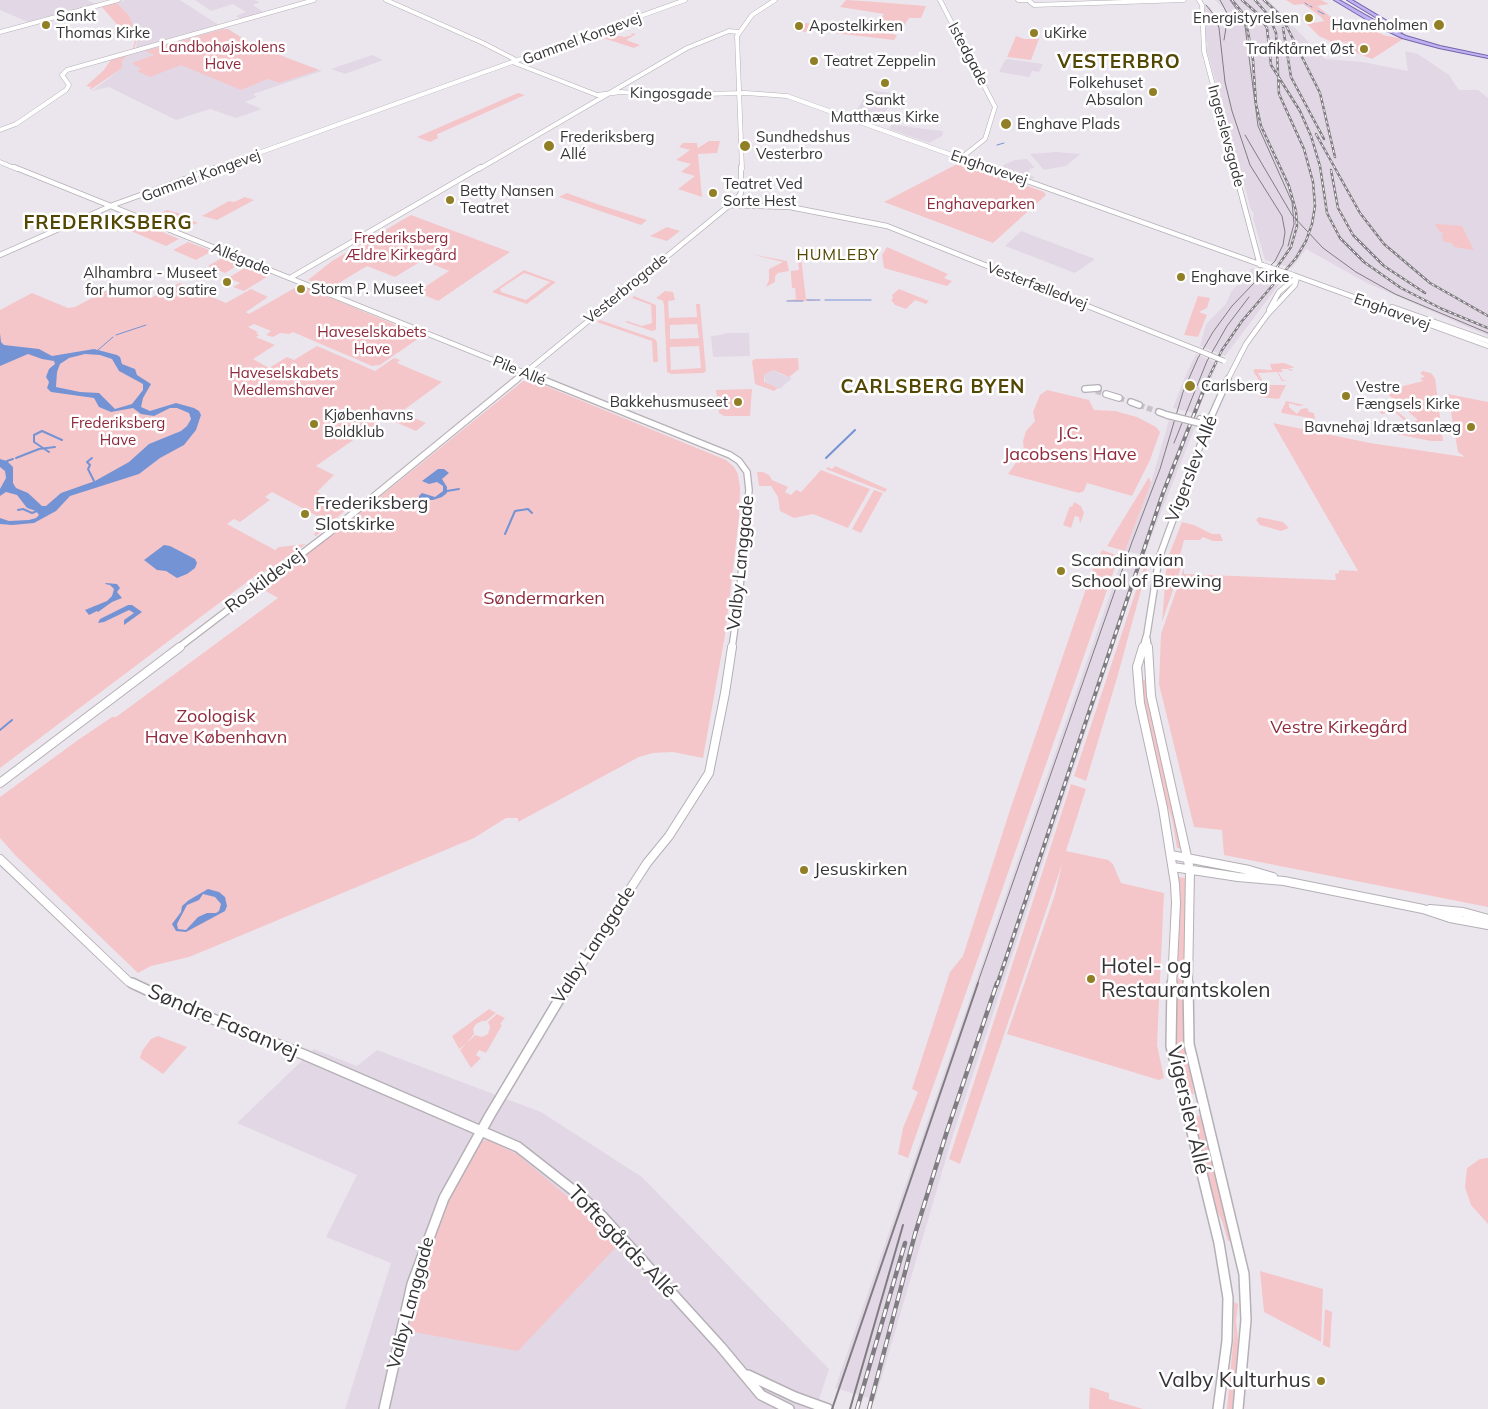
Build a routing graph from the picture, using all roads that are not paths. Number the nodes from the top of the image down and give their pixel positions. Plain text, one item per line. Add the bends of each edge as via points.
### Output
1 (118, 0) edge
2 (314, 0) edge
3 (386, 0) edge
4 (685, 0) edge
5 (690, 0) edge
6 (773, 0) edge
7 (940, 0) edge
8 (1018, 0) edge
9 (1028, 0) edge
10 (1184, 0) edge
11 (1194, 0) edge
12 (1199, 0) edge
13 (1328, 0) edge
14 (1336, 0) edge
15 (1341, 0) edge
16 (1349, 0) edge
17 (1201, 6) junction
18 (1383, 26) junction
19 (0, 32) edge
20 (737, 33) junction
21 (1411, 36) junction
22 (1488, 56) edge
23 (515, 62) junction
24 (606, 94) junction
25 (737, 94) junction
26 (0, 130) edge
27 (961, 158) junction
28 (0, 162) edge
29 (728, 205) junction
30 (111, 207) junction
31 (0, 255) edge
32 (1261, 265) junction
33 (1295, 276) junction
34 (290, 278) junction
35 (1488, 341) edge
36 (1488, 346) edge
37 (1234, 365) junction
38 (524, 373) junction
39 (1108, 392) tunnel mouth
40 (1120, 397) tunnel mouth
41 (1132, 401) tunnel mouth
42 (1141, 404) tunnel mouth
43 (1160, 410) tunnel mouth
44 (1208, 424) junction
45 (745, 469) joint
46 (1147, 634) junction
47 (0, 783) edge
48 (1170, 855) junction
49 (1188, 857) junction
50 (0, 859) edge
51 (1172, 867) junction
52 (1190, 870) junction
53 (1284, 881) junction
54 (1423, 909) junction
55 (1488, 919) edge
56 (1488, 925) edge
57 (482, 1131) junction
58 (745, 1374) junction
59 (824, 1408) edge
60 (384, 1409) edge
61 (789, 1409) edge
62 (1218, 1409) edge
63 (1238, 1409) edge

1 - 19 street
2 - 26 street via 65,71 62,75 69,85 66,90 16,124
3 - 23 street via 483,43
4 - 23 street, Gammel Kongevej
5 - 23 street, Gammel Kongevej
6 - 20 street via 750,14
7 - 27 street, Istedgade via 995,109 985,140
8 - 9 street
9 - 10 street via 1034,5
11 - 17 street
12 - 17 street, Ingerslevsgade
13 - 18 main road via 1366,23
14 - 18 main road
15 - 18 main road
16 - 21 main road
17 - 32 street, Ingerslevsgade via 1204,51
18 - 21 main road
18 - 22 main road via 1428,44
20 - 24 street via 721,35 687,48
20 - 25 street, Vesterbrogade
21 - 22 main road
23 - 24 street via 595,95
23 - 30 street, Gammel Kongevej
24 - 25 street, Kingosgade
24 - 34 street
25 - 27 street, Enghavevej via 789,96
25 - 29 street, Vesterbrogade via 742,189 739,197
27 - 32 street, Enghavevej
28 - 30 street, Allégade
29 - 37 street, Vesterfælledvej, bridge via 786,206 894,229
29 - 38 street, Vesterbrogade
30 - 31 street, Gammel Kongevej
30 - 34 street, Allégade
32 - 33 street, Enghavevej, bridge
33 - 35 street, Enghavevej via 1326,283
33 - 36 street, Enghavevej
33 - 37 street, Vigerslev Allé via 1295,285 1266,315
34 - 38 street, Pile Allé
37 - 44 street, Vigerslev Allé
38 - 45 street, Pile Allé via 730,455
38 - 47 street, Roskildevej via 329,533
39 - 40 street
41 - 42 street
43 - 44 street, bridge
44 - 46 street, Vigerslev Allé via 1159,558
45 - 57 street, Valby Langgade via 749,490 739,598 709,773 576,970
46 - 48 street, Vigerslev Allé via 1137,667 1138,691
46 - 49 street, Vigerslev Allé via 1150,696
48 - 49 street
48 - 51 street, Vigerslev Allé
49 - 52 street, Vigerslev Allé
49 - 53 street
50 - 57 street, Søndre Fasanvej via 129,982
51 - 52 street
51 - 62 street, Vigerslev Allé via 1176,903 1171,1046 1217,1234 1228,1298 1228,1341
52 - 53 street
52 - 63 street, Vigerslev Allé via 1188,1035 1246,1287
53 - 54 street
54 - 55 street via 1450,910
54 - 56 street via 1465,922
57 - 58 street, Toftegårds Allé via 531,1156 583,1198
57 - 60 street, Valby Langgade via 444,1198 431,1230 404,1312
58 - 59 street, Toftegårds Allé
58 - 61 street, Toftegårds Allé via 760,1395

